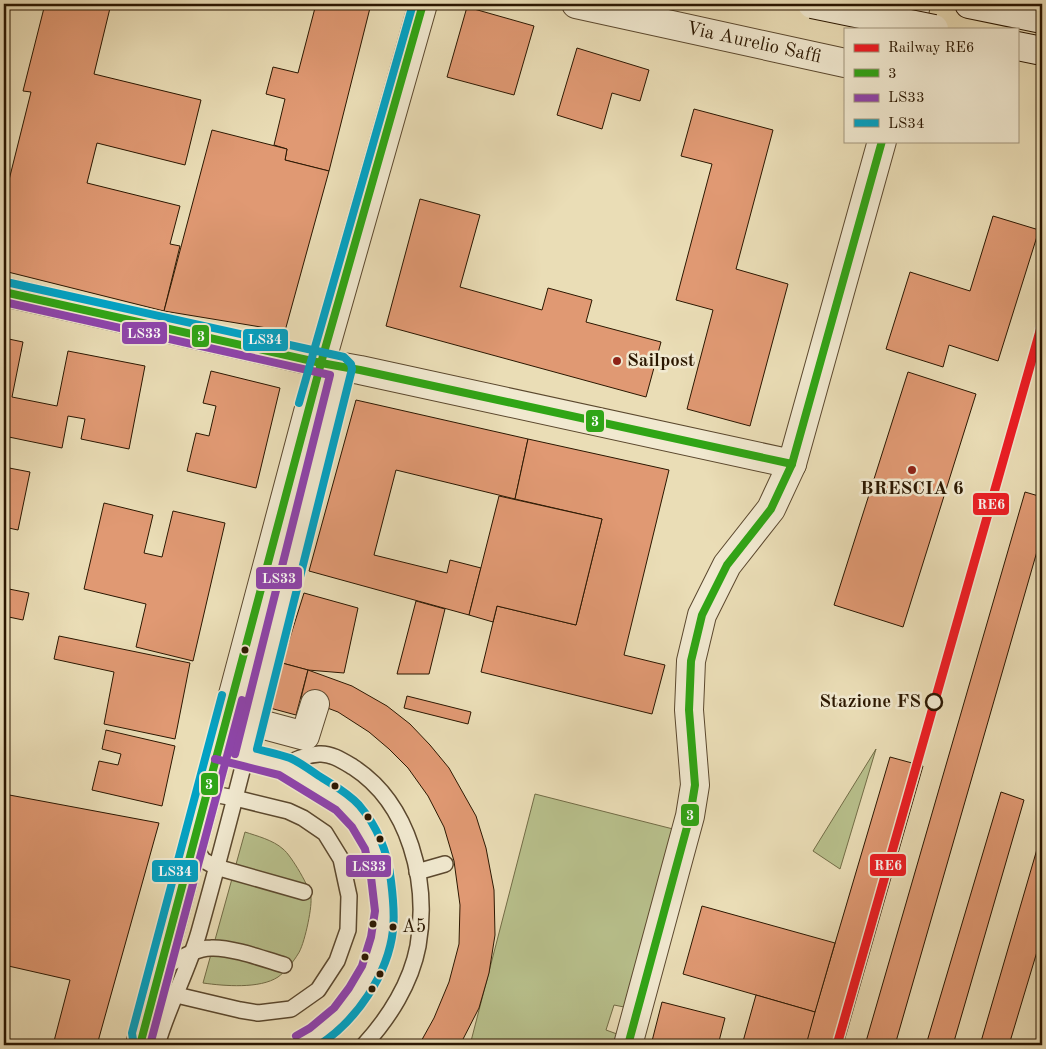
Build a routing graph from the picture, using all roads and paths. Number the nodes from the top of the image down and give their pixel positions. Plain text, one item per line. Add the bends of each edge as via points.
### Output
1 (423, 4) edge
2 (576, 4) edge
3 (812, 4) edge
4 (916, 4) edge
5 (969, 4) edge
6 (1042, 19) edge
7 (911, 28) edge
8 (929, 28) edge
9 (1018, 46) edge
10 (1042, 51) edge
11 (844, 62) edge
12 (882, 142) edge
13 (4, 292) edge
14 (331, 365) junction
15 (792, 464) junction
16 (316, 704) dead end
17 (264, 725) dead end
18 (218, 749) junction
19 (245, 756) junction
20 (283, 766) junction
21 (207, 793) junction
22 (234, 798) junction
23 (193, 843) junction
24 (445, 864) dead end
25 (216, 867) junction
26 (417, 872) junction
27 (304, 892) dead end
28 (193, 953) junction
29 (284, 965) dead end
30 (163, 985) junction
31 (154, 1043) edge
32 (301, 1045) edge
33 (364, 1045) edge
34 (628, 1045) edge

1 - 14 street
2 - 11 street, Via Aurelio Saffi
3 - 8 street, bridge
4 - 7 street
5 - 6 street
9 - 10 street
12 - 15 street
13 - 14 street
14 - 15 street
14 - 18 street
14 - 19 lane
15 - 34 street via 771,509 727,565 702,615 691,661 689,710 695,785 690,816
16 - 17 street via 305,736
18 - 19 lane
18 - 21 street
19 - 20 lane
19 - 22 lane
20 - 26 lane via 303,756 321,754 340,759 366,776 388,799 401,821
20 - 32 lane via 342,802 360,822 374,845 384,911 381,939 371,970 357,994 341,1015
21 - 22 lane
21 - 23 street
22 - 25 lane
22 - 30 lane via 288,811 325,833 341,859 350,896 348,930 337,962 318,990 291,1009 258,1013 240,1010
23 - 25 lane via 203,860
23 - 30 street
24 - 26 lane
25 - 27 lane
25 - 28 lane
26 - 33 lane via 421,914 417,948 396,1003
28 - 29 lane via 210,948 229,950
28 - 30 lane
28 - 30 lane
30 - 31 street

